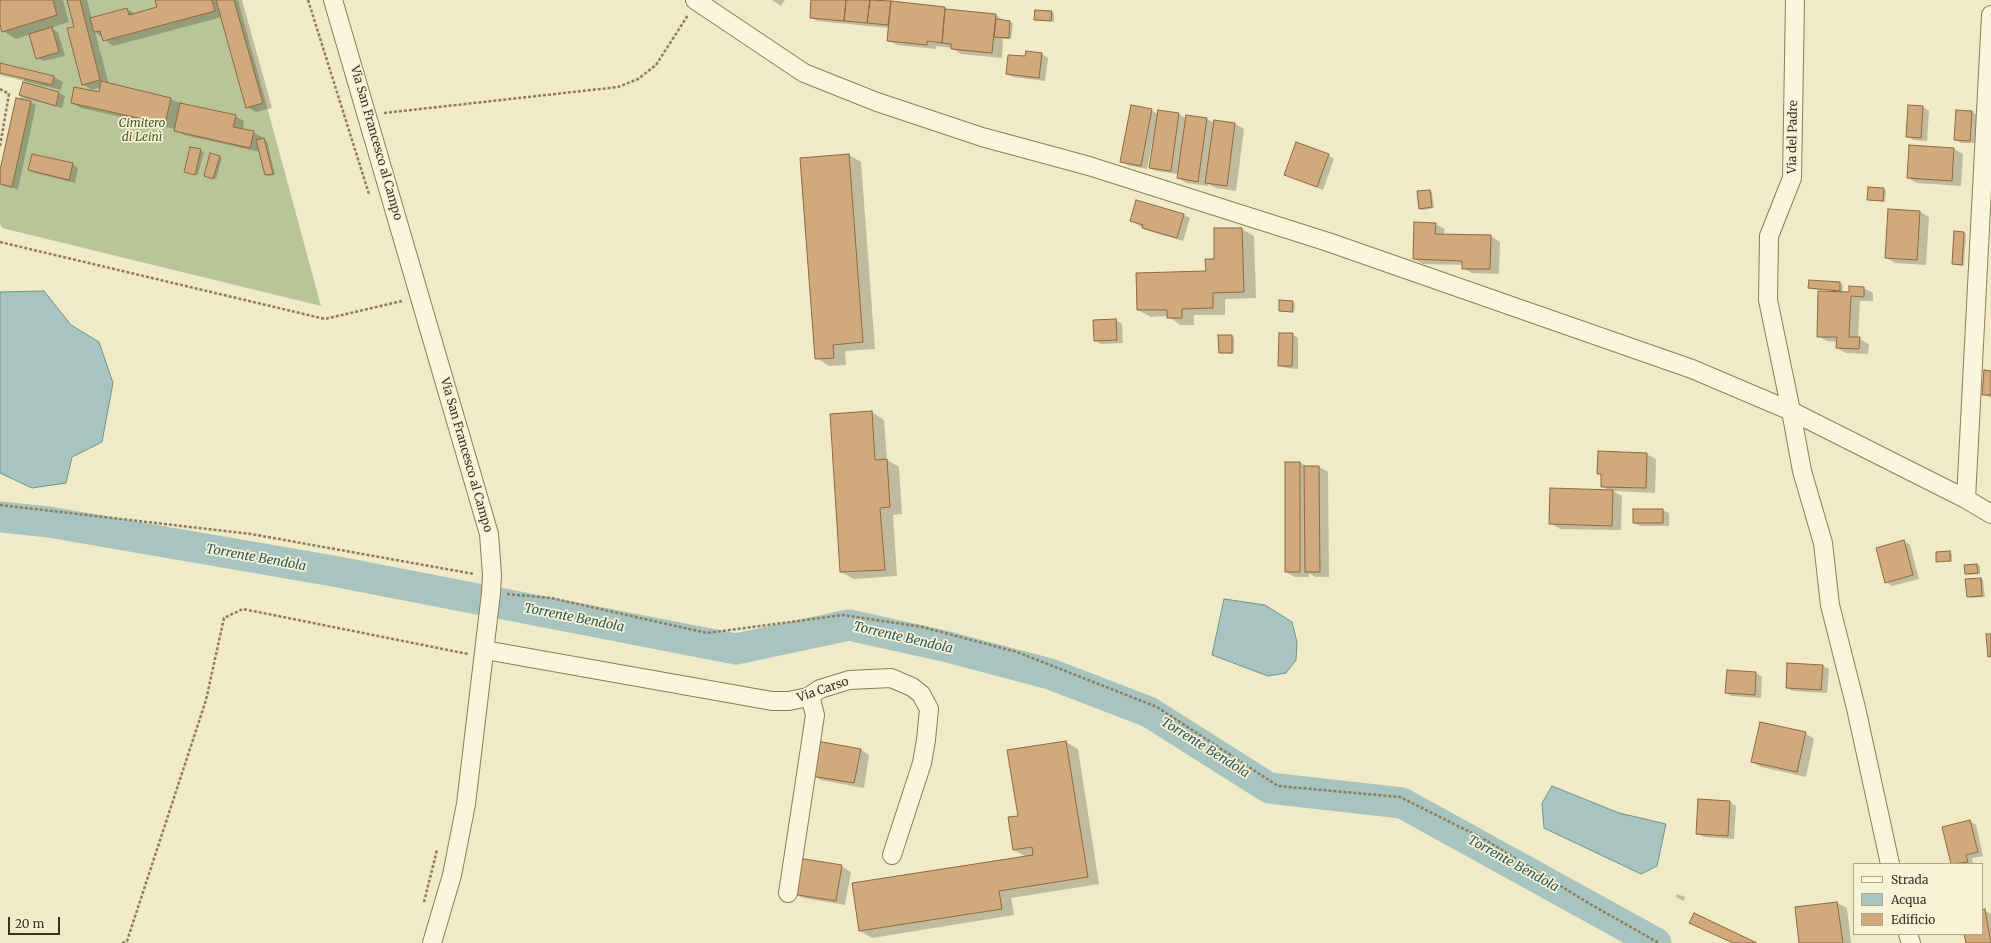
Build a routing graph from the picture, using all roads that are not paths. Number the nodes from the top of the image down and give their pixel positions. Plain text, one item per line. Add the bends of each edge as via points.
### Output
1 (333, 0) edge
2 (696, 0) edge
3 (1794, 0) edge
4 (1991, 15) edge
5 (1791, 411) junction
6 (1966, 499) junction
7 (1991, 514) edge
8 (484, 653) junction
9 (810, 696) junction
10 (892, 855) dead end
11 (1890, 863) edge
12 (788, 893) dead end
13 (432, 943) edge

1 - 8 street, Via San Francesco al Campo via 489,534 492,575
2 - 5 street via 804,73 876,102 982,137 1089,166 1328,242 1692,369
3 - 5 street, Via del Padre via 1792,178 1769,236 1768,300
4 - 6 street
5 - 6 street
5 - 11 street, Via del Padre via 1802,471 1823,543 1830,605 1856,708
6 - 7 street
8 - 9 street, Via Carso via 772,701 789,702
8 - 13 street, Via San Francesco al Campo via 466,804 452,875
9 - 10 street, Via Carso via 820,689 849,680 891,678 921,694 929,709 922,763
9 - 12 street via 815,715

